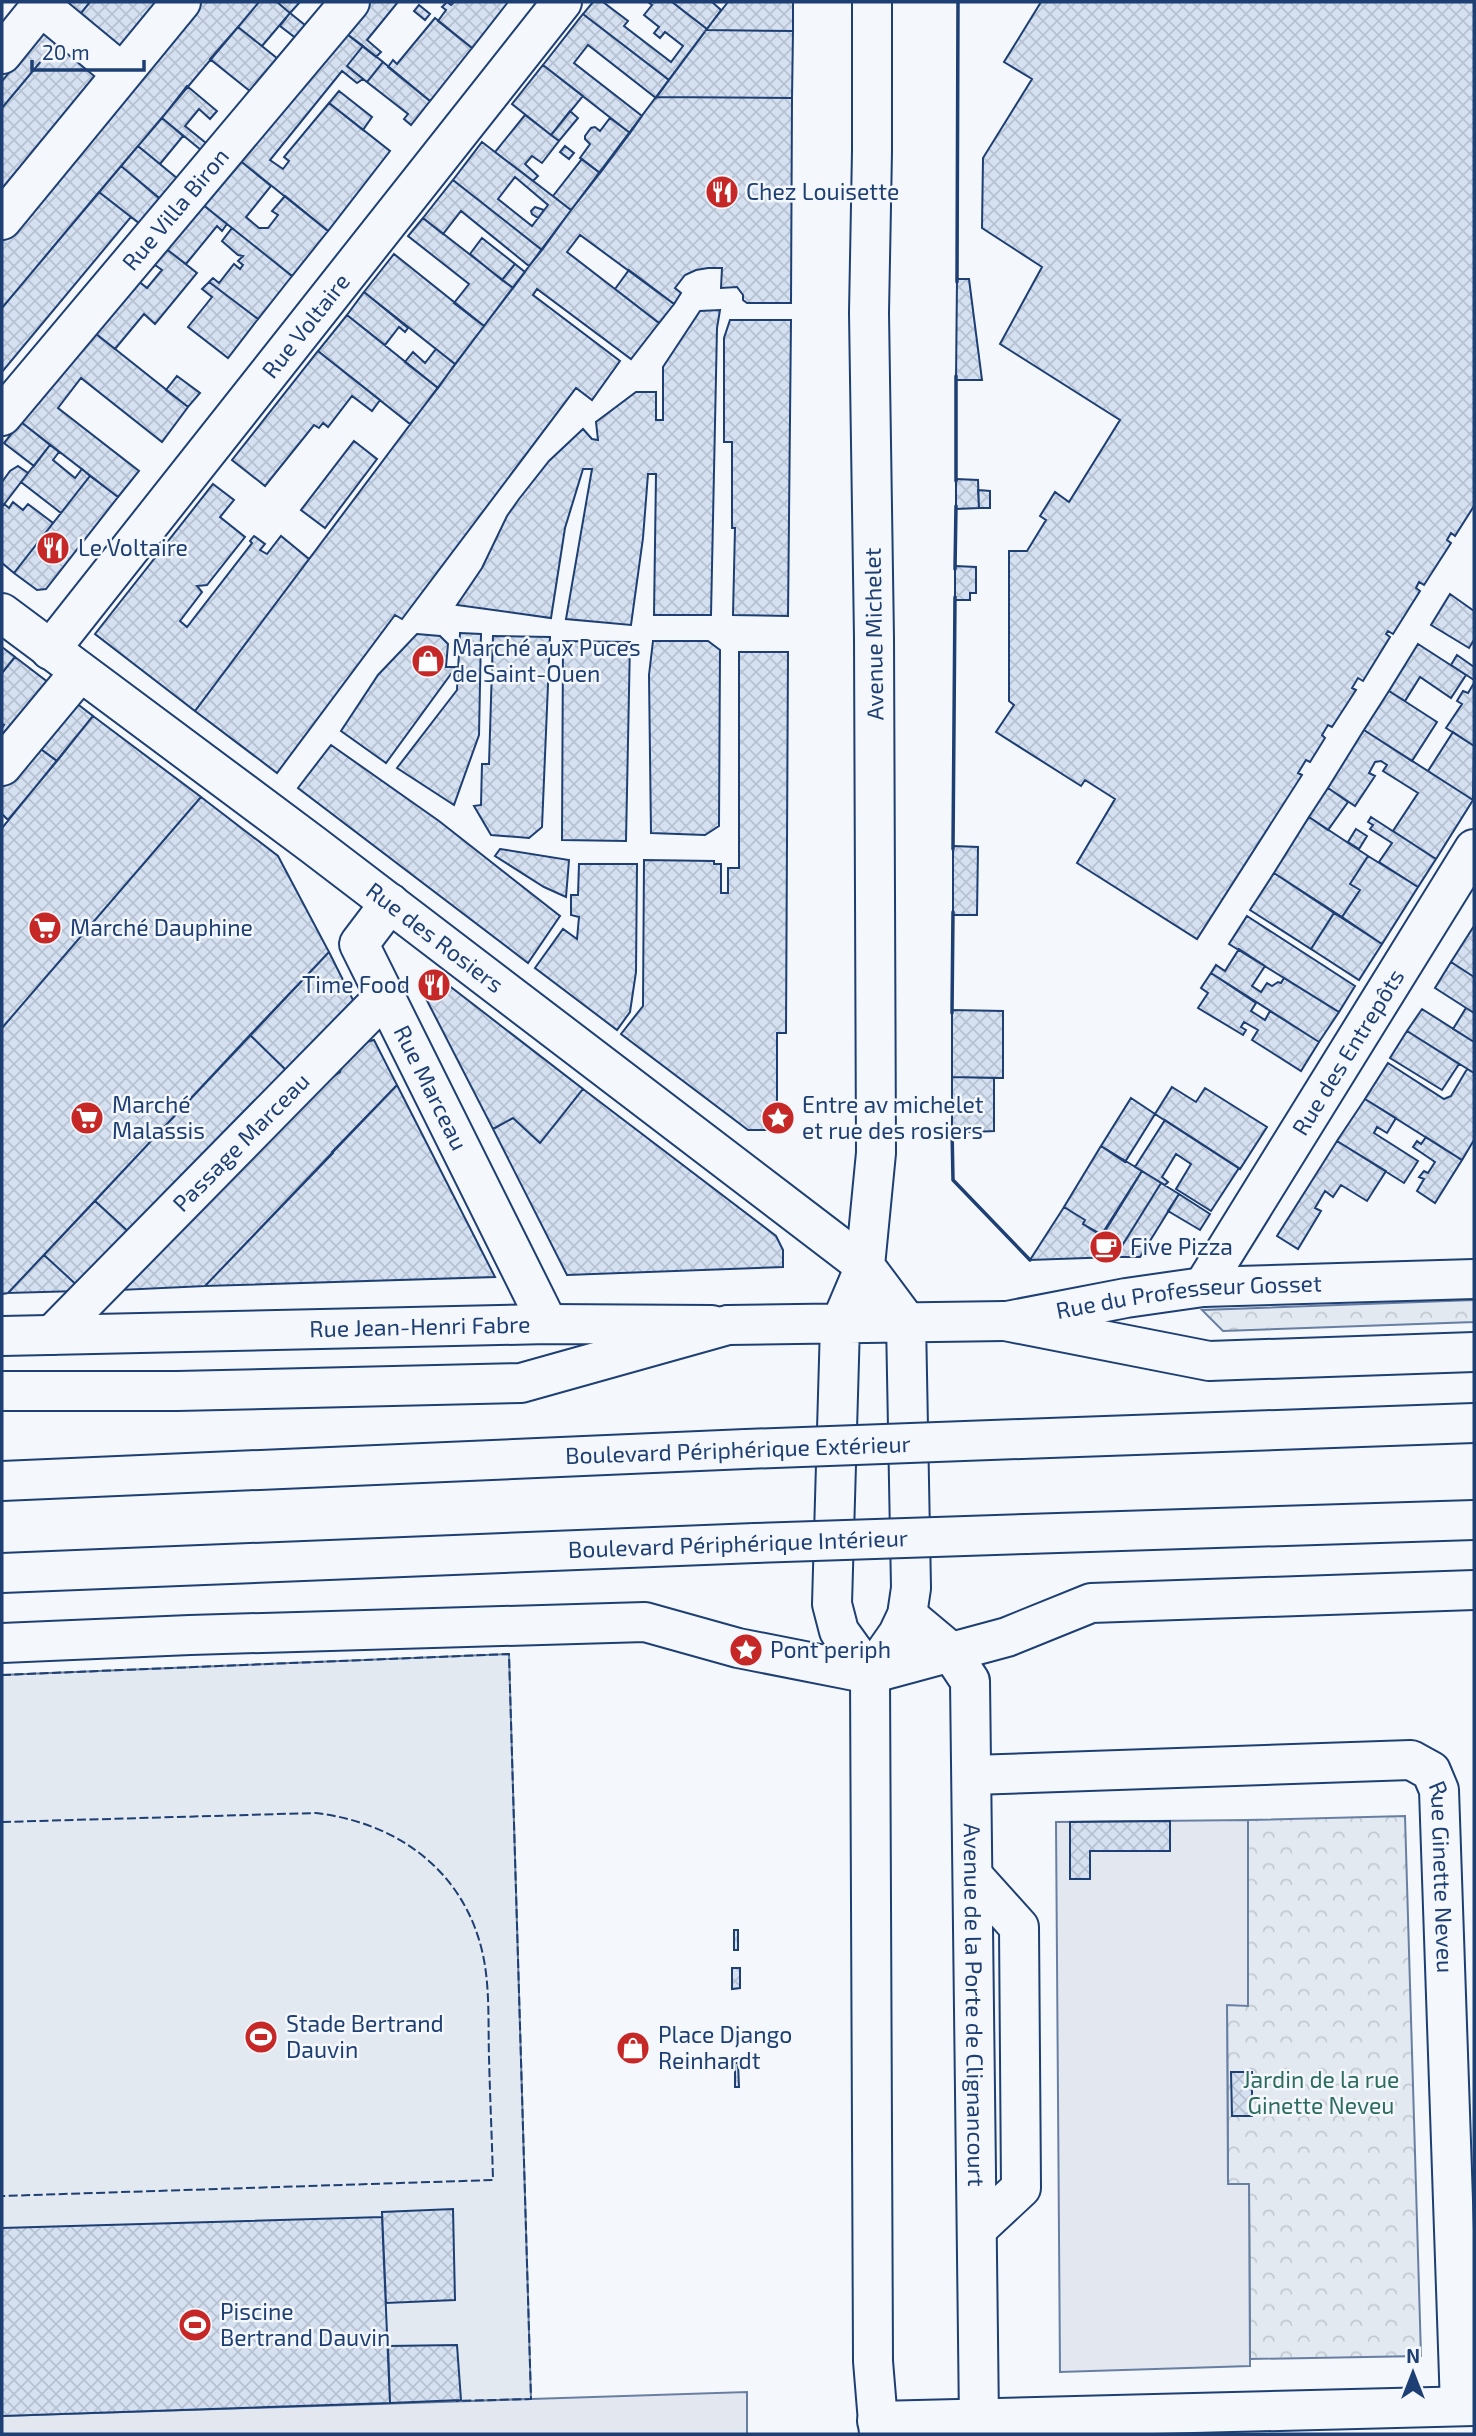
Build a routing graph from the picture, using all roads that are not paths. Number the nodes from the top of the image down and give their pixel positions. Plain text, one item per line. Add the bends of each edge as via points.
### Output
1 (181, 2) edge
2 (350, 2) edge
3 (562, 2) edge
4 (872, 2) edge
5 (43, 4) edge
6 (2, 54) edge
7 (122, 73) junction
8 (2, 220) edge
9 (2, 416) edge
10 (2, 613) edge
11 (50, 650) junction
12 (80, 672) junction
13 (2, 766) edge
14 (1474, 849) edge
15 (390, 903) junction
16 (385, 996) junction
17 (865, 1266) junction
18 (1474, 1279) edge
19 (1203, 1287) junction
20 (906, 1321) junction
21 (1005, 1321) junction
22 (548, 1324) junction
23 (728, 1325) junction
24 (840, 1325) junction
25 (52, 1335) junction
26 (2, 1336) edge
27 (1474, 1352) edge
28 (2, 1391) edge
29 (1474, 1423) edge
30 (2, 1480) edge
31 (1474, 1520) edge
32 (2, 1573) edge
33 (1474, 1590) edge
34 (907, 1615) junction
35 (2, 1643) edge
36 (950, 1651) junction
37 (870, 1674) junction
38 (972, 1775) junction
39 (974, 1877) junction
40 (1020, 2087) junction
41 (976, 2130) junction
42 (1020, 2134) junction
43 (976, 2170) junction
44 (977, 2229) junction
45 (1467, 2406) edge
46 (979, 2420) junction
47 (1318, 2422) edge
48 (1369, 2422) edge
49 (878, 2428) edge

1 - 7 main road
2 - 9 main road, Rue Villa Biron
3 - 11 main road, Rue Voltaire
4 - 17 main road, Avenue Michelet via 869,313 876,1153
5 - 6 main road
5 - 7 main road
7 - 8 main road
10 - 11 main road, Rue des Rosiers
11 - 12 main road, Rue des Rosiers
12 - 13 main road
12 - 15 main road, Rue des Rosiers
14 - 19 main road, Rue des Entrepôts
15 - 16 main road, Rue Marceau via 359,944
15 - 17 main road, Rue des Rosiers
16 - 22 main road, Rue Marceau
16 - 25 main road, Passage Marceau
17 - 20 main road
17 - 24 main road
18 - 19 main road, Rue du Professeur Gosset
19 - 21 main road, Rue du Professeur Gosset
20 - 21 main road, Rue du Professeur Gosset
20 - 24 main road, Rue du Professeur Gosset
20 - 34 main road via 911,1588
21 - 27 main road via 1209,1362
22 - 23 main road, Rue Jean-Henri Fabre
22 - 25 main road, Rue Jean-Henri Fabre
23 - 24 main road, Rue Jean-Henri Fabre
23 - 28 main road via 521,1383
24 - 37 main road via 832,1604 839,1630
25 - 26 main road, Rue Jean-Henri Fabre
29 - 30 main road, Boulevard Périphérique Extérieur, bridge
31 - 32 main road, Boulevard Périphérique Intérieur, bridge
33 - 36 main road via 1090,1603 1007,1637
34 - 36 main road, Avenue de la Porte de Clignancourt
34 - 37 main road
35 - 37 main road via 645,1622 738,1648
36 - 37 main road
36 - 38 main road, Avenue de la Porte de Clignancourt via 970,1681
37 - 49 main road via 873,2361
38 - 39 main road, Avenue de la Porte de Clignancourt
38 - 45 main road, Rue Ginette Neveu via 1411,1760 1430,1771 1439,1790
39 - 40 main road via 1019,1927
39 - 41 main road, Avenue de la Porte de Clignancourt
40 - 41 main road
40 - 42 main road
41 - 43 main road, Avenue de la Porte de Clignancourt
42 - 43 main road
42 - 44 main road via 1021,2188
43 - 44 main road, Avenue de la Porte de Clignancourt
44 - 46 main road, Avenue de la Porte de Clignancourt
45 - 48 main road
46 - 47 main road
46 - 49 main road
47 - 48 main road

